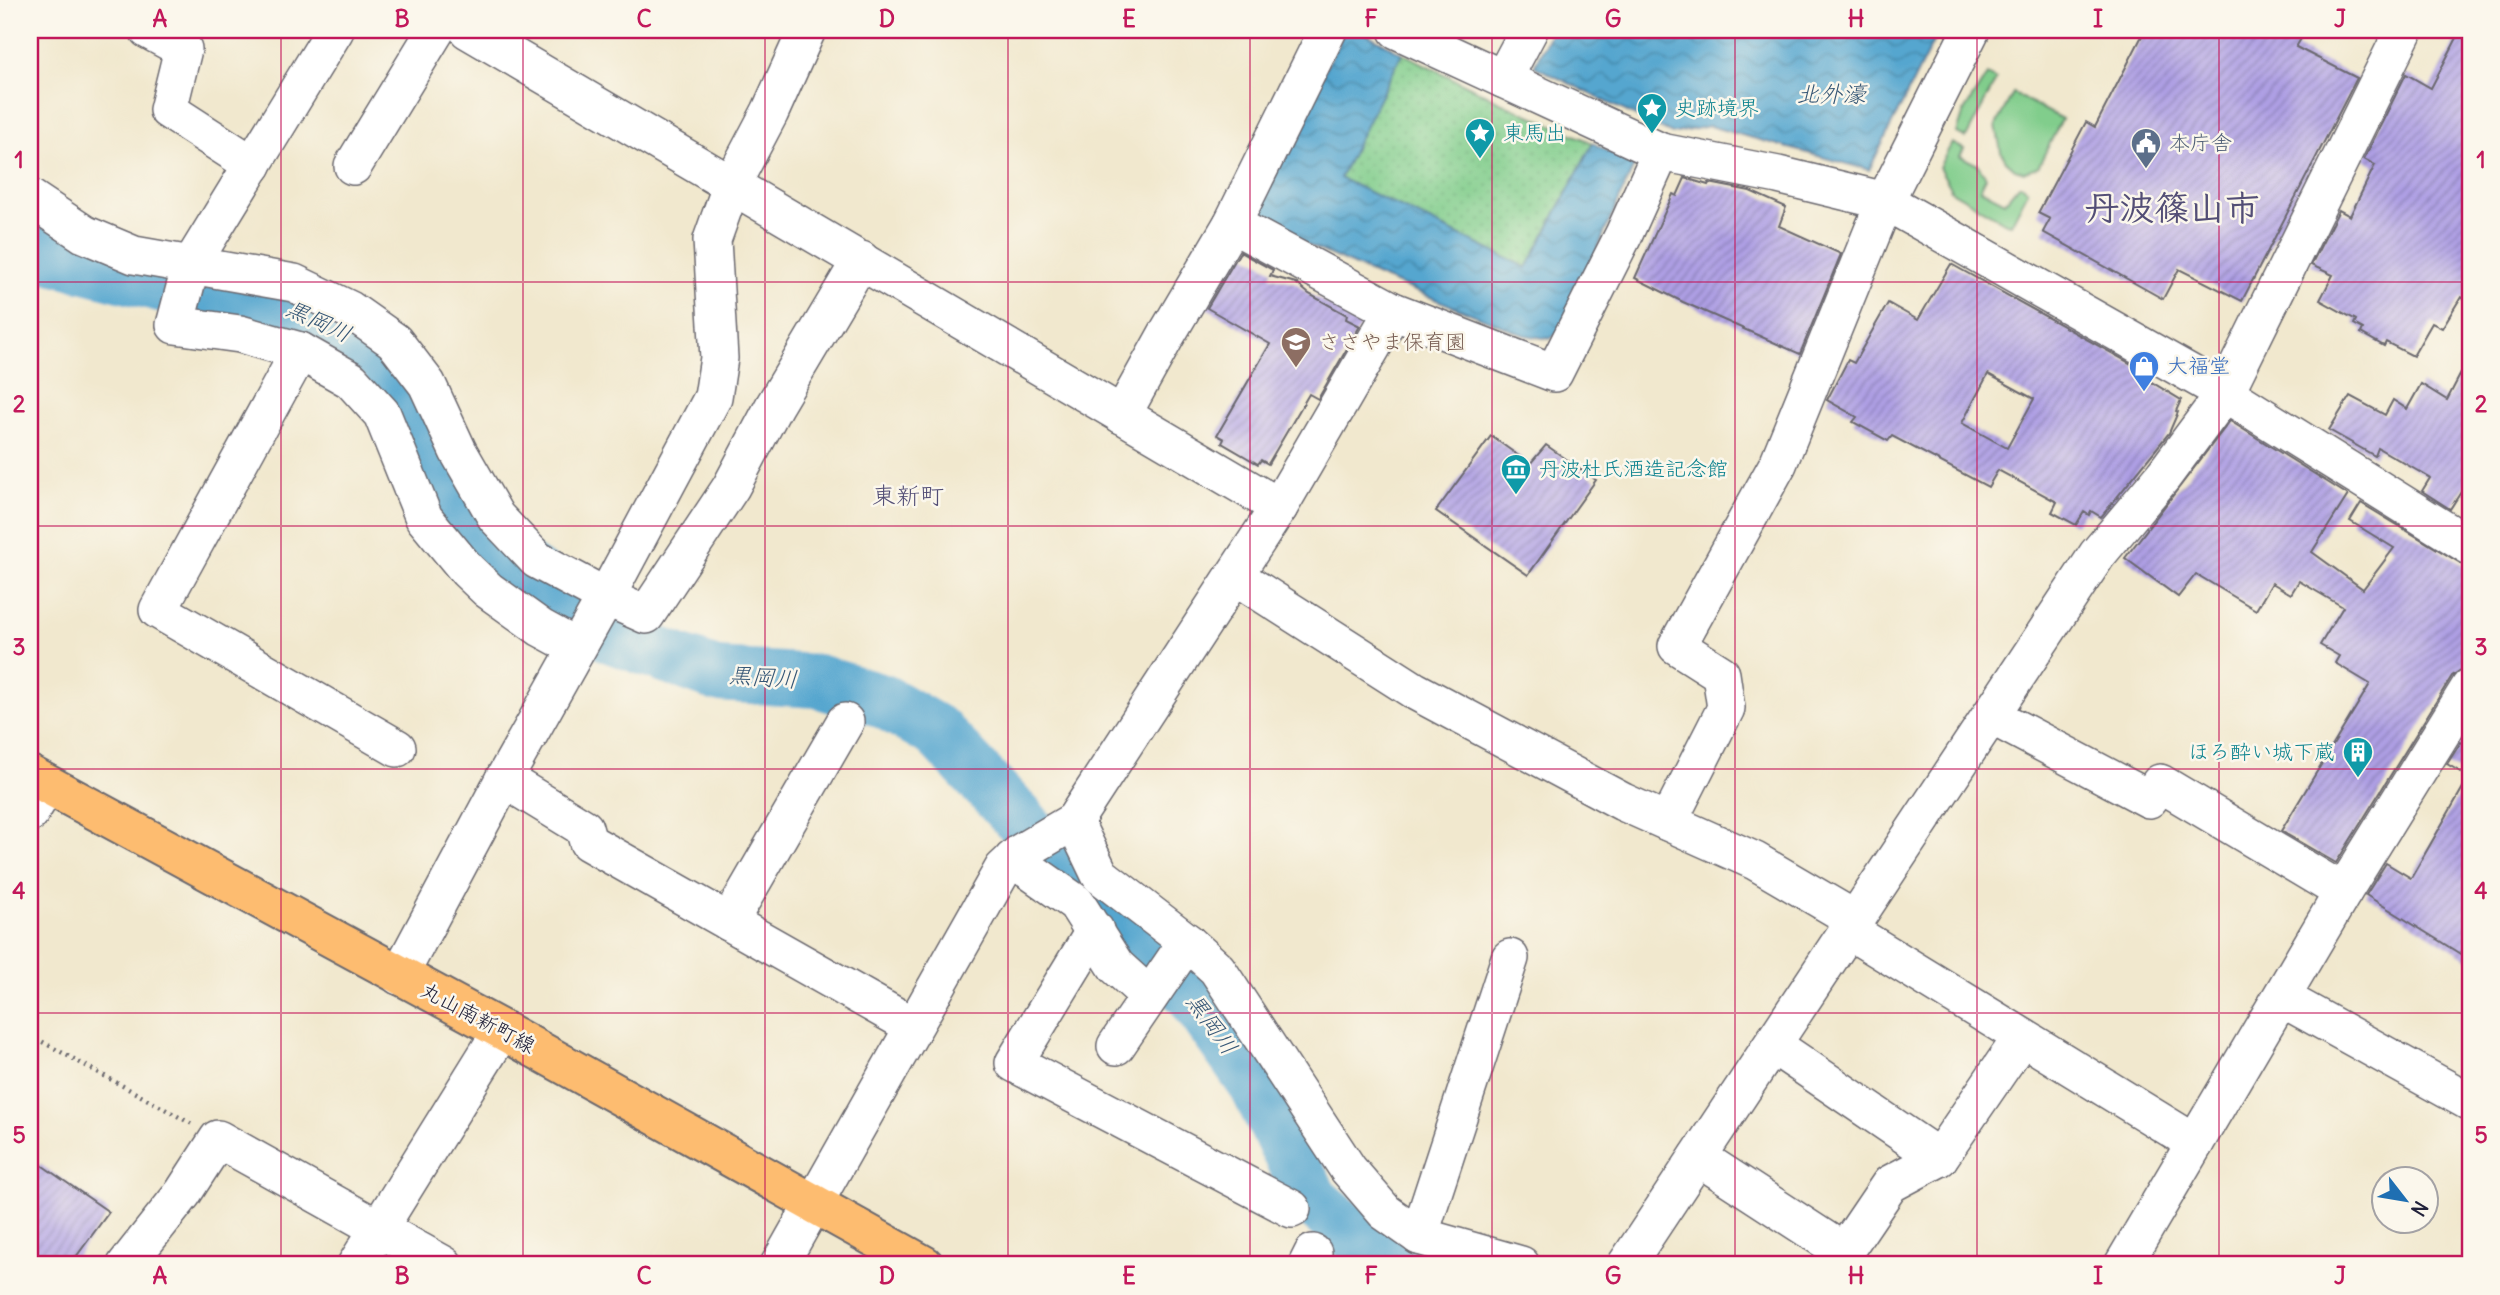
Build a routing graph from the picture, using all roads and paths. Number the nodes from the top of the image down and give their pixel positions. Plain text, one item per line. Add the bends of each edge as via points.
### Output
1 (148, 30) edge
2 (335, 30) edge
3 (436, 30) edge
4 (468, 30) edge
5 (807, 30) edge
6 (1328, 30) edge
7 (1396, 30) edge
8 (1530, 30) edge
9 (1971, 30) edge
10 (2404, 30) edge
11 (1503, 79) junction
12 (1661, 152) junction
13 (253, 165) junction
14 (352, 166) dead end
15 (732, 184) junction
16 (30, 198) edge
17 (1885, 201) junction
18 (1232, 224) junction
19 (861, 260) junction
20 (189, 269) junction
21 (1393, 311) junction
22 (300, 351) junction
23 (2225, 393) junction
24 (1122, 415) junction
25 (1279, 507) junction
26 (2470, 545) edge
27 (1235, 576) junction
28 (606, 597) junction
29 (580, 643) junction
30 (2470, 687) edge
31 (1992, 716) junction
32 (845, 722) dead end
33 (397, 748) dead end
34 (504, 779) junction
35 (36, 791) edge
36 (1668, 822) junction
37 (1063, 827) junction
38 (1017, 856) junction
39 (2343, 892) junction
40 (729, 922) junction
41 (1851, 925) junction
42 (1095, 930) junction
43 (1187, 942) junction
44 (1510, 958) dead end
45 (398, 976) junction
46 (1149, 996) junction
47 (2282, 998) junction
48 (913, 1026) junction
49 (502, 1030) junction
50 (30, 1035) edge
51 (2022, 1037) junction
52 (1773, 1045) junction
53 (1116, 1046) dead end
54 (2470, 1102) edge
55 (218, 1139) junction
56 (2195, 1143) junction
57 (1698, 1157) junction
58 (1939, 1158) junction
59 (815, 1203) junction
60 (1292, 1209) dead end
61 (379, 1230) junction
62 (1419, 1236) junction
63 (1843, 1259) edge
64 (125, 1265) edge
65 (356, 1265) edge
66 (444, 1265) edge
67 (779, 1265) edge
68 (924, 1265) edge
69 (1521, 1265) edge
70 (1626, 1265) edge
71 (2123, 1265) edge

1 - 13 street via 183,49 168,110
2 - 13 street
3 - 14 street
4 - 15 street
5 - 15 street
6 - 18 street
7 - 11 street
8 - 11 street
9 - 17 street
10 - 23 street
11 - 12 street
12 - 17 street
12 - 21 street via 1555,373
13 - 20 street
15 - 19 street
15 - 28 street via 712,240 719,358 713,397
16 - 20 street via 84,234 134,255
17 - 23 street
17 - 36 street via 1778,464 1677,646 1721,674 1726,708
18 - 21 street
18 - 24 street
19 - 24 street
19 - 28 street via 731,487 646,615
20 - 22 street via 175,325 240,334
20 - 28 street via 294,283 350,310 394,341 427,384 458,452 496,517 537,560
21 - 25 street
22 - 29 street via 351,380 382,414 424,518 467,570 541,628
22 - 33 street via 158,610
23 - 26 street
23 - 31 street via 2097,555
24 - 25 street
25 - 27 street
27 - 36 street via 1415,691
27 - 37 street
28 - 29 street
29 - 34 street
30 - 39 street
31 - 39 street via 2149,799 2160,783
31 - 41 street
32 - 40 street
34 - 40 street via 584,828 588,842
34 - 45 street
35 - 45 main road, 丸山南新町線
36 - 41 street via 1755,861
37 - 38 street
37 - 43 street via 1100,875
38 - 42 street via 1076,902
38 - 48 street via 1003,869
39 - 47 street
40 - 48 street
41 - 51 street
41 - 52 street
42 - 46 street via 1116,966
42 - 60 street via 1014,1063
43 - 46 street
43 - 62 street via 1217,969 1348,1169 1385,1212
44 - 62 street
45 - 49 main road, 丸山南新町線
46 - 53 street
47 - 54 street
47 - 56 street
48 - 59 street
49 - 59 main road, 丸山南新町線
49 - 61 street
50 - 55 path
51 - 56 street
51 - 58 street
52 - 57 street
52 - 58 street
55 - 61 street
55 - 64 street via 183,1193
56 - 71 street
57 - 63 street
57 - 70 street
58 - 63 street via 1890,1184
59 - 67 street
59 - 68 main road, 丸山南新町線
61 - 65 street
61 - 66 street
62 - 69 street

